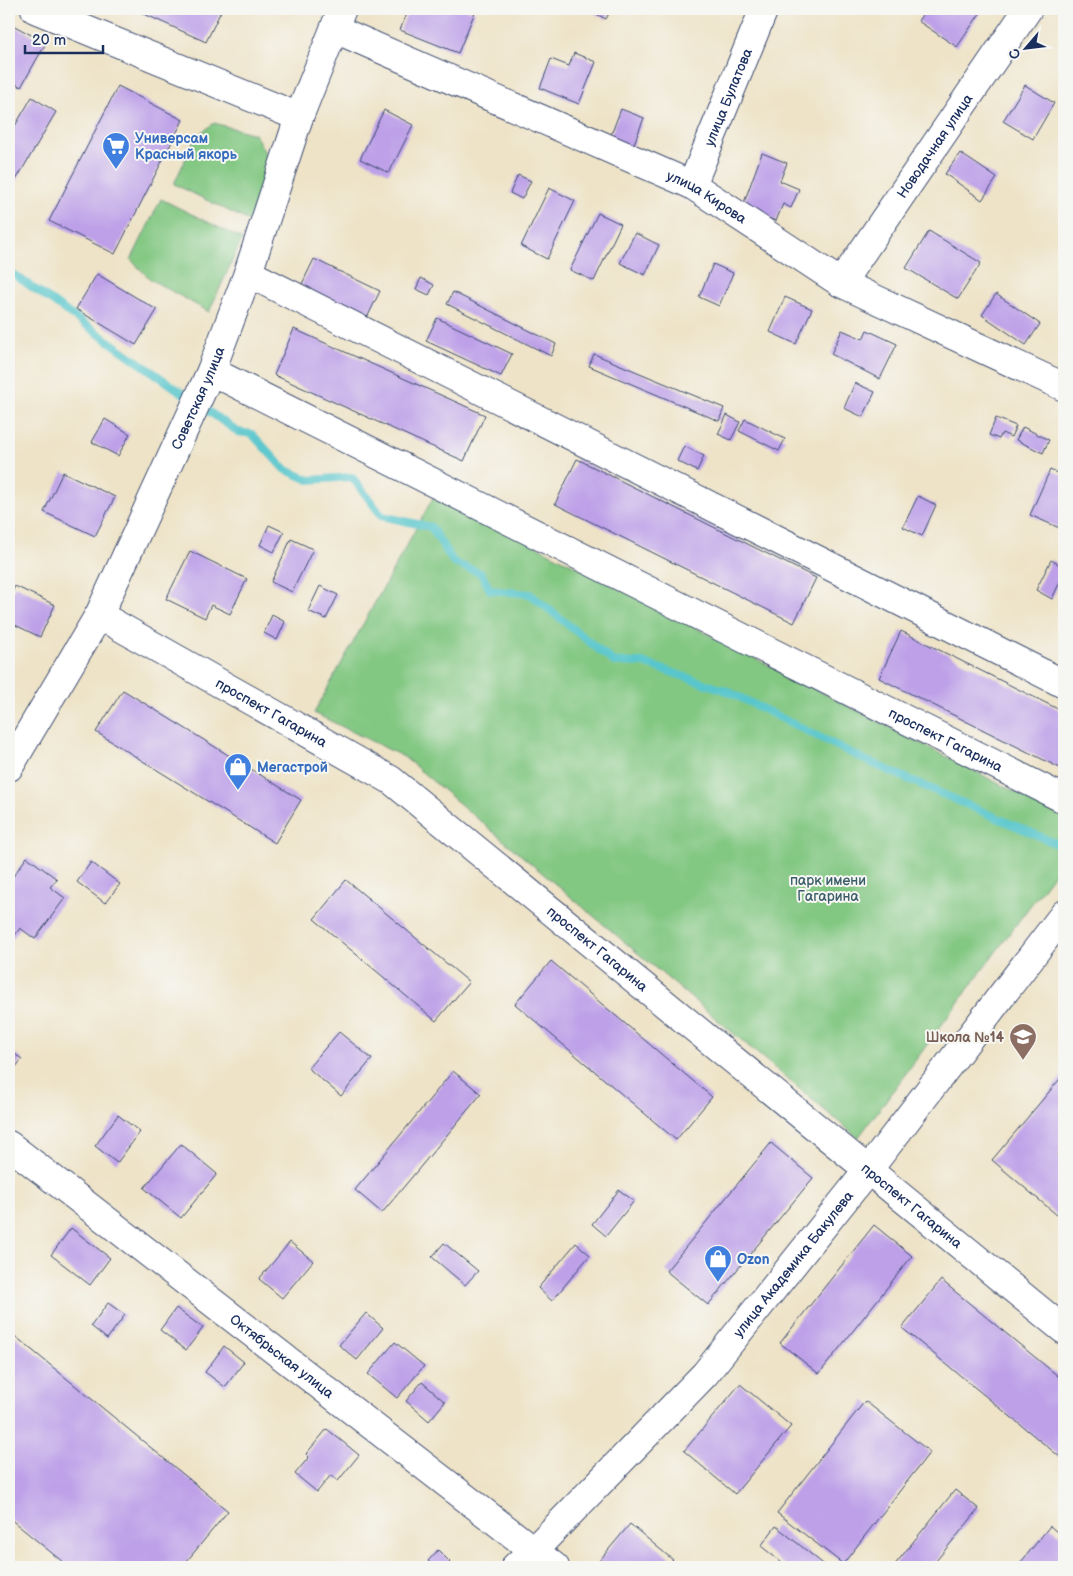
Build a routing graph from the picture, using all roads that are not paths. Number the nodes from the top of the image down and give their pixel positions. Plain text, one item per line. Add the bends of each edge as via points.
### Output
1 (34, 9) edge
2 (764, 9) edge
3 (1028, 9) edge
4 (338, 19) edge
5 (298, 117) junction
6 (692, 186) junction
7 (248, 273) junction
8 (841, 284) junction
9 (208, 379) junction
10 (1064, 387) edge
11 (98, 616) junction
12 (1064, 684) edge
13 (9, 767) edge
14 (1064, 799) edge
15 (1064, 914) edge
16 (9, 1146) edge
17 (869, 1169) junction
18 (1064, 1330) edge
19 (525, 1559) edge
20 (555, 1567) edge

1 - 5 street
2 - 6 street, улица Булатова
3 - 8 street, Новодачная улица
4 - 5 street, Советская улица
4 - 6 street, улица Кирова
5 - 7 street, Советская улица
6 - 8 street, улица Кирова
7 - 9 street, Советская улица
7 - 12 street
8 - 10 street, улица Кирова
9 - 11 street, Советская улица
9 - 14 street, проспект Гагарина
11 - 13 street, Советская улица
11 - 17 street, проспект Гагарина via 391,780
15 - 17 street, улица Академика Бакулева
16 - 19 street, Октябрьская улица
17 - 18 street, проспект Гагарина
17 - 19 street, улица Академика Бакулева via 705,1374
19 - 20 street, Октябрьская улица

